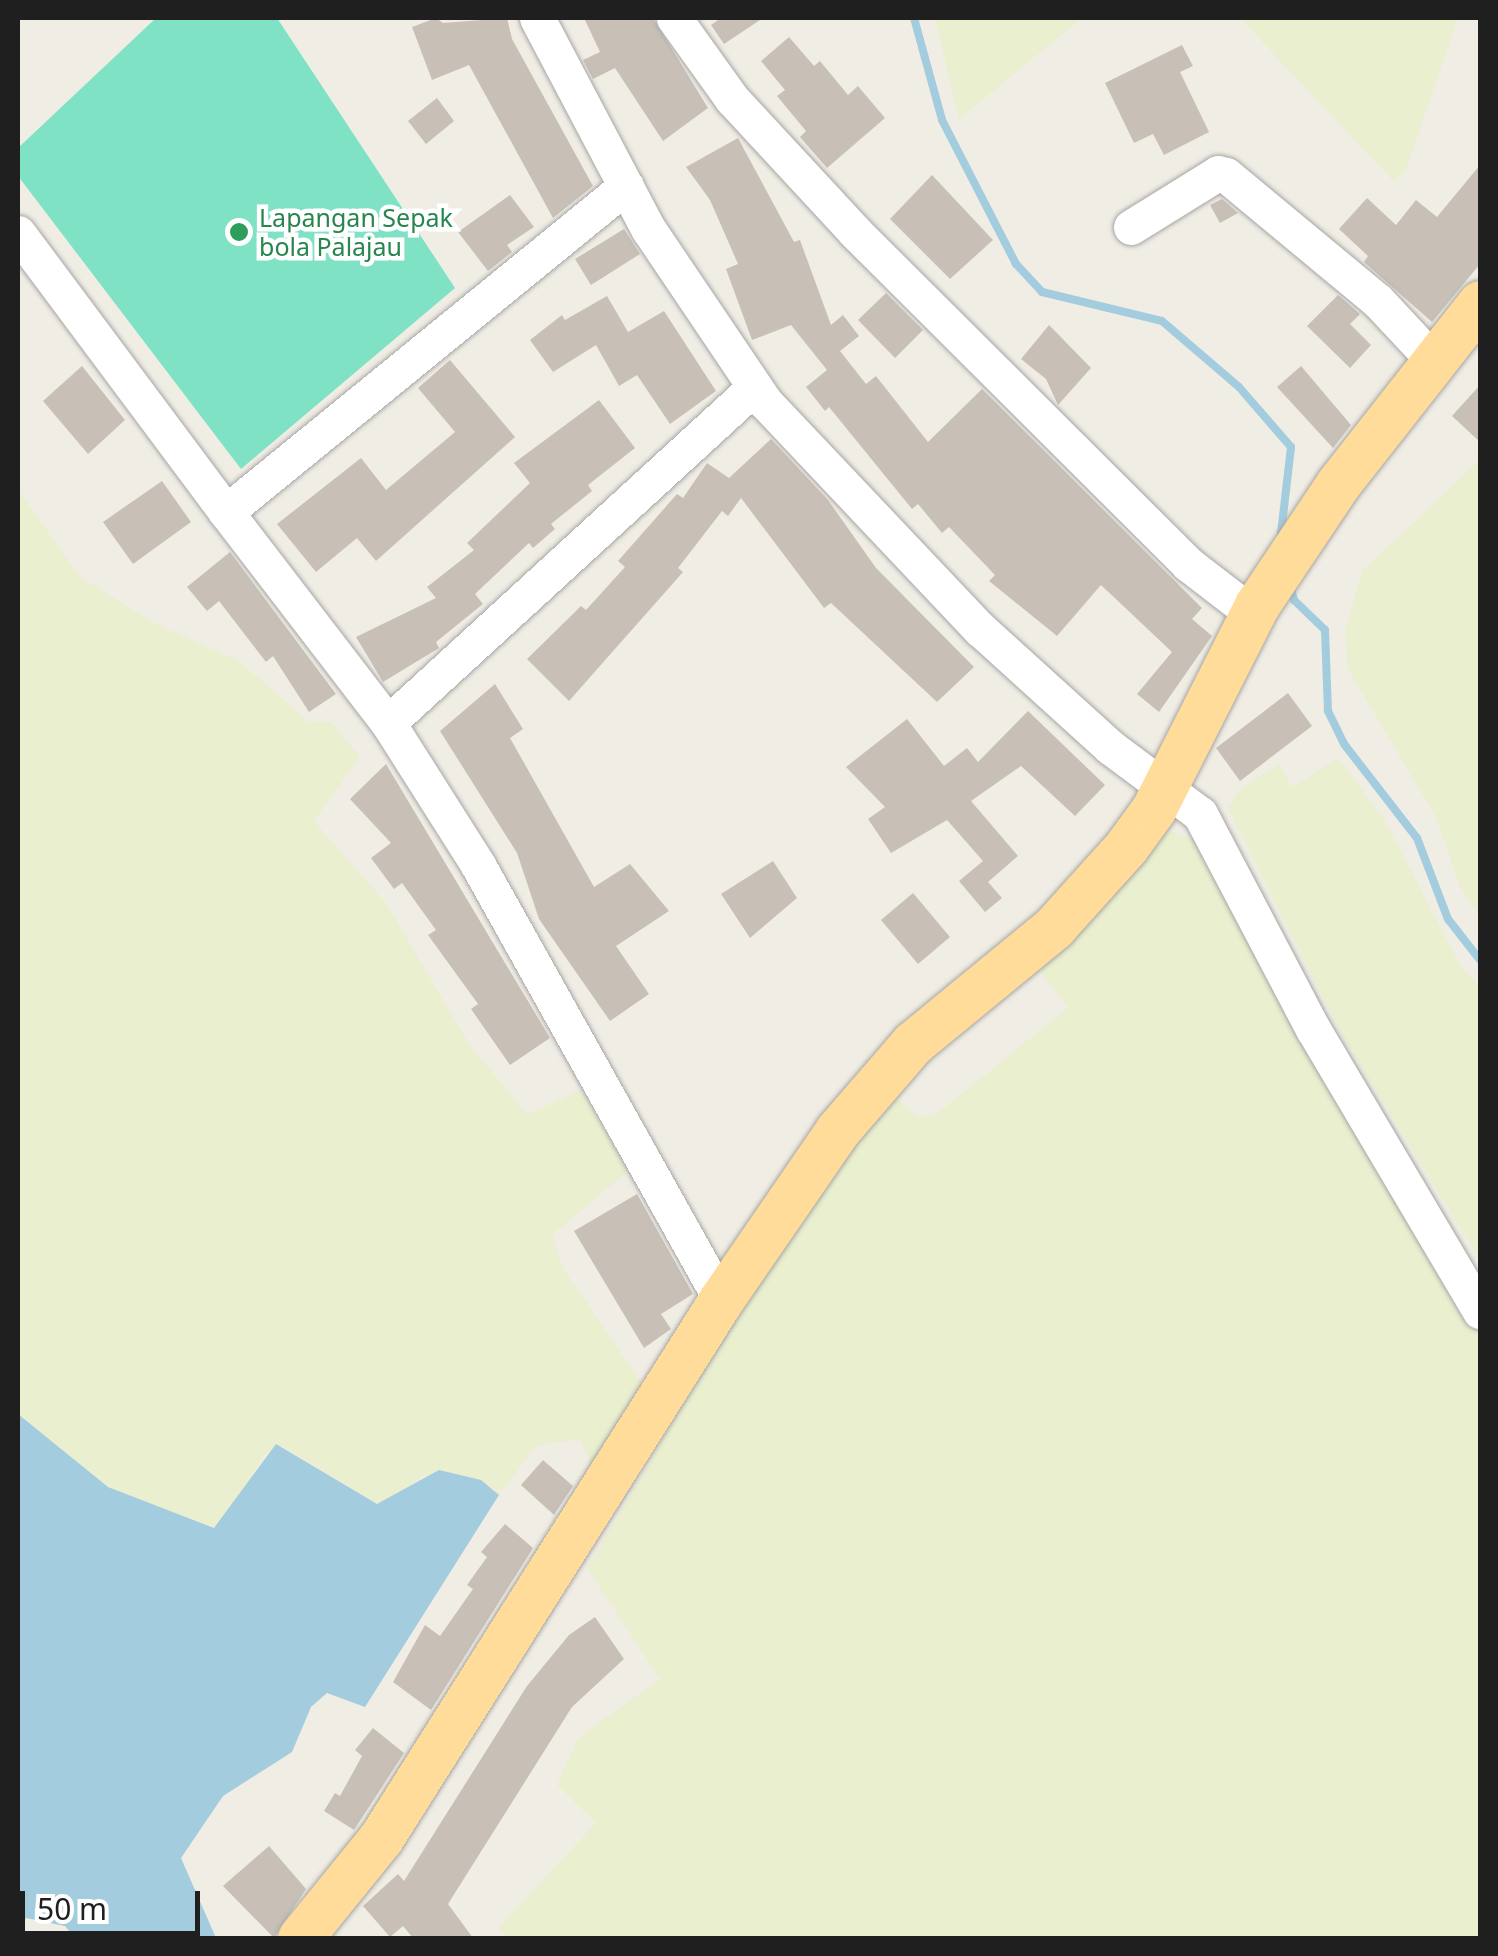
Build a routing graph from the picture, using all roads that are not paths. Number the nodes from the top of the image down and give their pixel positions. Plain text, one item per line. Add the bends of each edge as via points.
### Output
1 (538, 18) edge
2 (674, 18) edge
3 (626, 186) junction
4 (1131, 227) dead end
5 (18, 233) edge
6 (1478, 311) edge
7 (1432, 359) junction
8 (754, 388) junction
9 (226, 512) junction
10 (1255, 610) junction
11 (388, 723) junction
12 (1165, 788) junction
13 (721, 1300) junction
14 (1480, 1310) edge
15 (300, 1938) edge

1 - 3 street
2 - 10 street via 732,99 846,223 1188,564
3 - 8 street via 689,297
3 - 9 street
4 - 7 street via 1226,175 1378,300
5 - 9 street
6 - 7 main road
7 - 10 main road
8 - 11 street
8 - 12 street via 980,629 1084,726
9 - 11 street
10 - 12 main road
11 - 13 street via 512,922 641,1166
12 - 13 main road via 1080,901 913,1043 866,1093
12 - 14 street via 1212,830 1313,1029
13 - 15 main road via 382,1838

